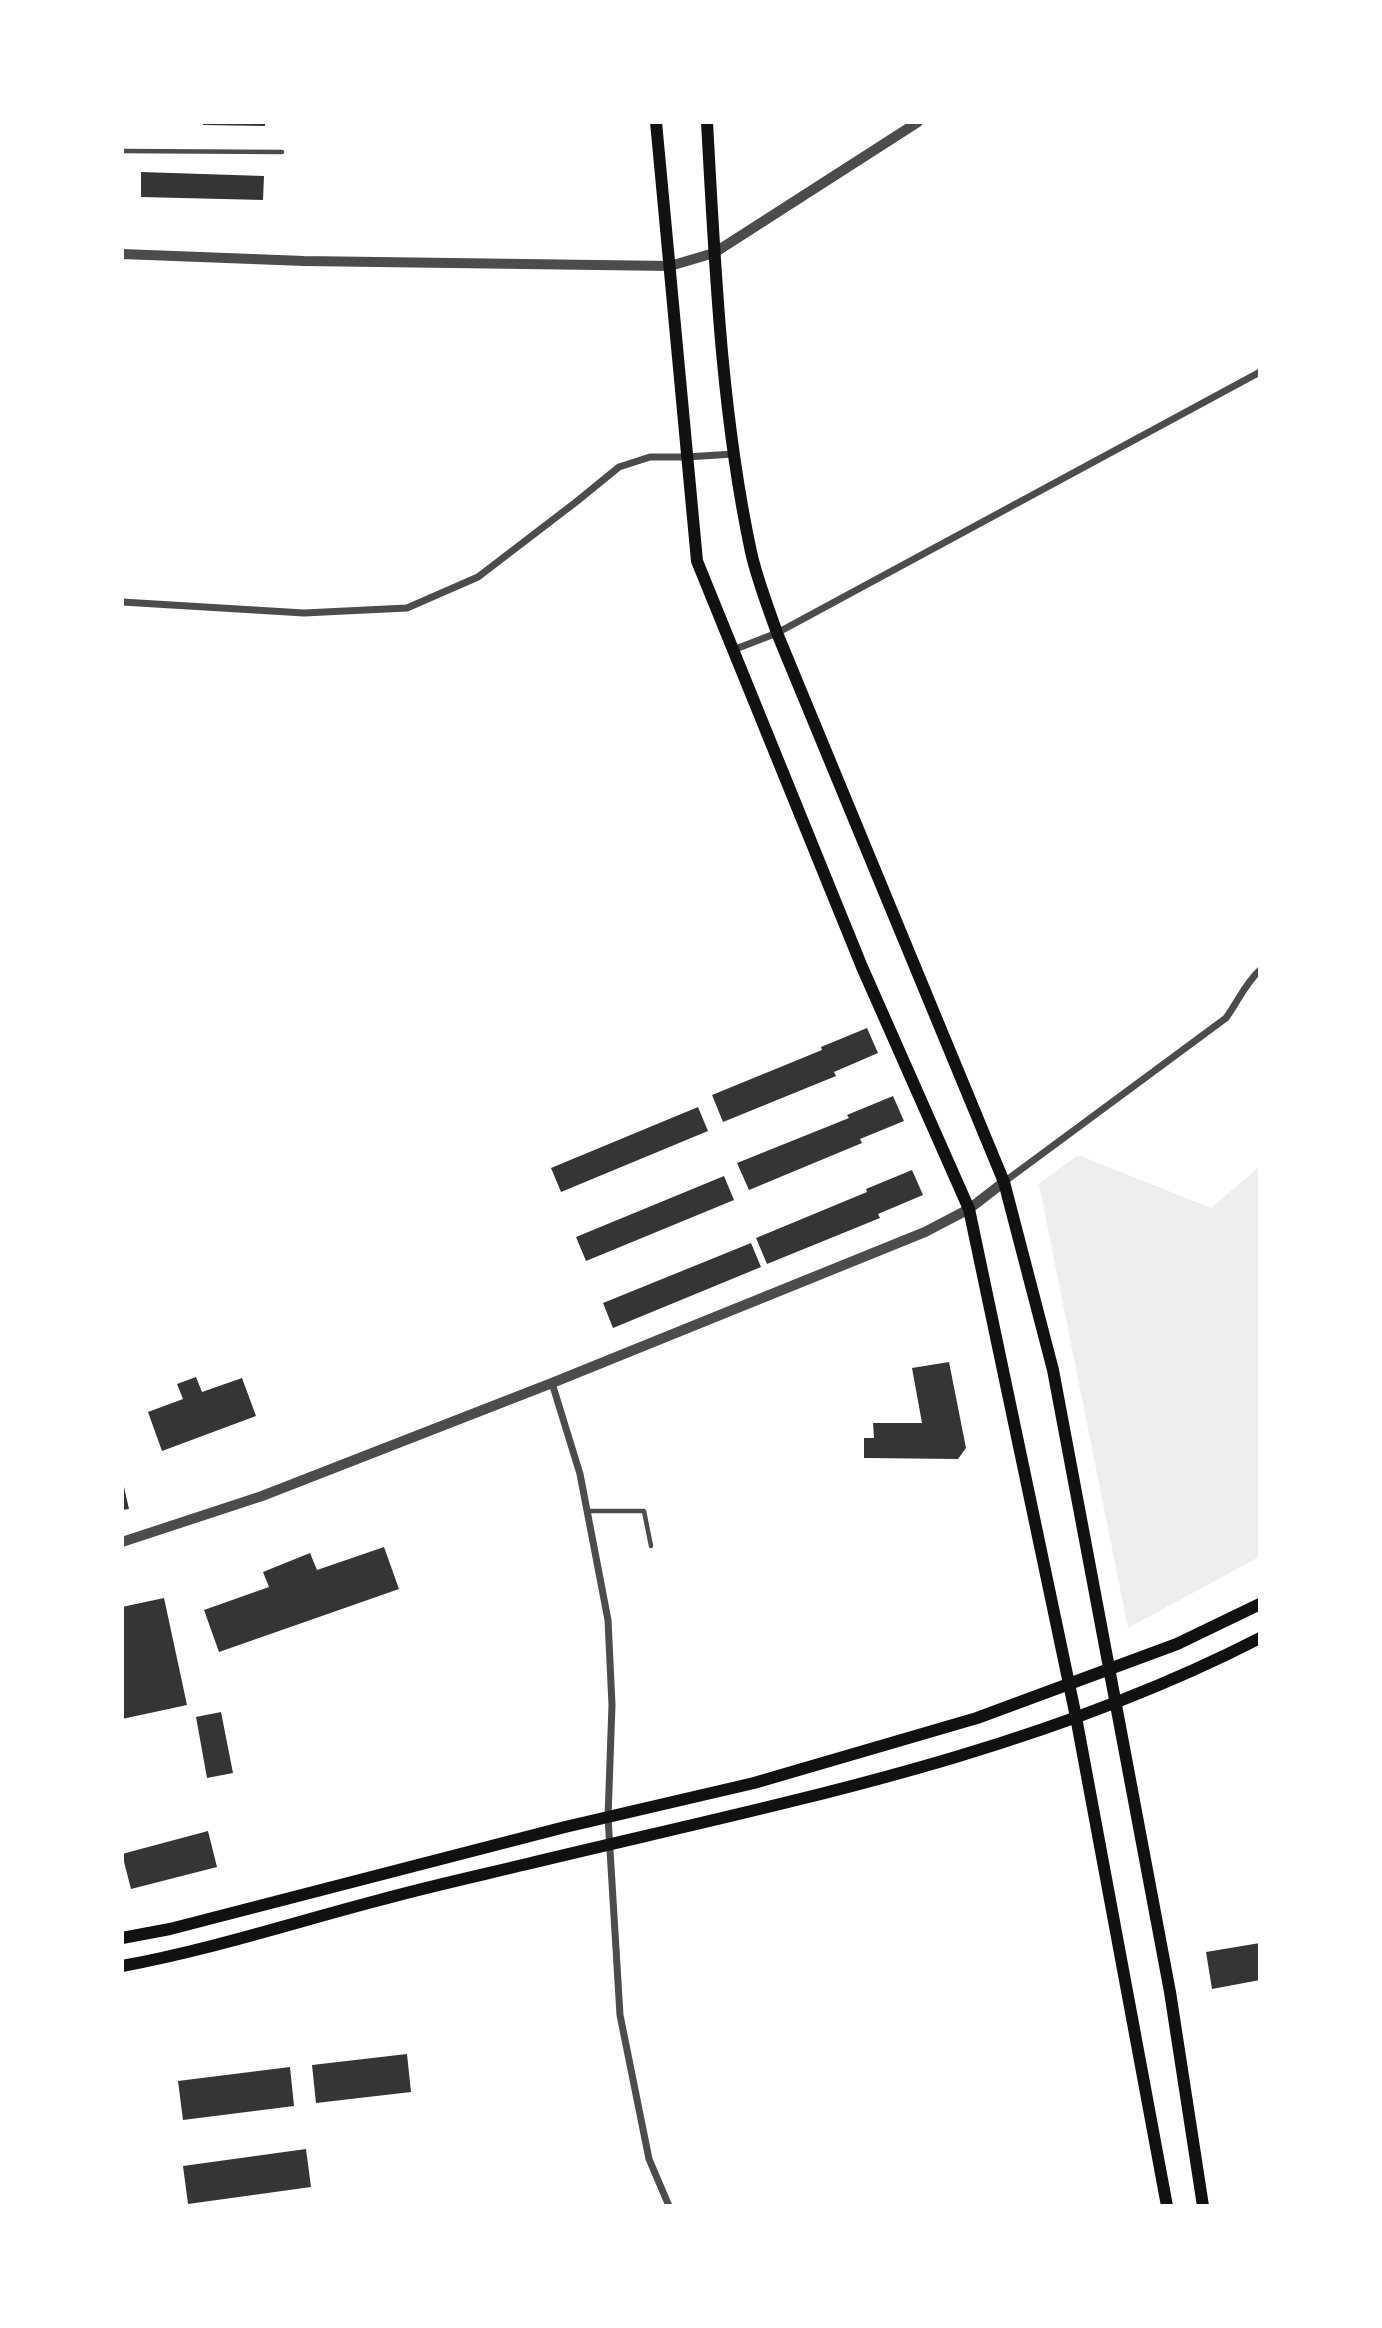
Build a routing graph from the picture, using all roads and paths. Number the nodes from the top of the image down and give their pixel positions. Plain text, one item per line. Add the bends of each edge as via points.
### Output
1 (656, 122) edge
2 (706, 122) edge
3 (918, 122) edge
4 (122, 151) edge
5 (282, 152) dead end
6 (714, 253) junction
7 (122, 254) edge
8 (670, 266) junction
9 (1259, 372) edge
10 (734, 454) junction
11 (687, 457) junction
12 (122, 602) edge
13 (777, 633) junction
14 (733, 650) junction
15 (1259, 971) edge
16 (1004, 1182) junction
17 (969, 1209) junction
18 (552, 1383) junction
19 (587, 1511) junction
20 (122, 1542) edge
21 (651, 1546) dead end
22 (1259, 1604) edge
23 (1259, 1638) edge
24 (1110, 1670) junction
25 (1069, 1685) junction
26 (1117, 1703) junction
27 (1076, 1717) junction
28 (608, 1817) junction
29 (610, 1845) junction
30 (122, 1938) edge
31 (122, 1966) edge
32 (668, 2206) edge
33 (1167, 2206) edge
34 (1203, 2206) edge

1 - 8 main road
2 - 6 main road
3 - 6 street
4 - 5 lane
6 - 8 street
6 - 10 main road
7 - 8 street
8 - 11 main road
9 - 13 street
10 - 11 street
10 - 13 main road via 751,554
11 - 12 street via 650,457 619,467 478,577 407,608 304,613
11 - 14 main road via 697,561
13 - 14 street
13 - 16 main road
14 - 17 main road via 862,967
15 - 16 street via 1245,984 1226,1017
16 - 17 street
16 - 24 main road via 1053,1370
17 - 18 street via 925,1232
17 - 25 main road
18 - 19 street
18 - 20 street via 262,1496
19 - 21 lane via 644,1511
19 - 28 street via 608,1620 611,1662
22 - 24 main road
23 - 26 main road
24 - 25 main road
24 - 26 main road
25 - 27 main road
25 - 28 main road via 977,1718 754,1783
26 - 27 main road
26 - 34 main road via 1170,1992
27 - 29 main road via 843,1788
27 - 33 main road
28 - 29 street
28 - 30 main road
29 - 31 main road
29 - 32 street via 620,2015 649,2159

